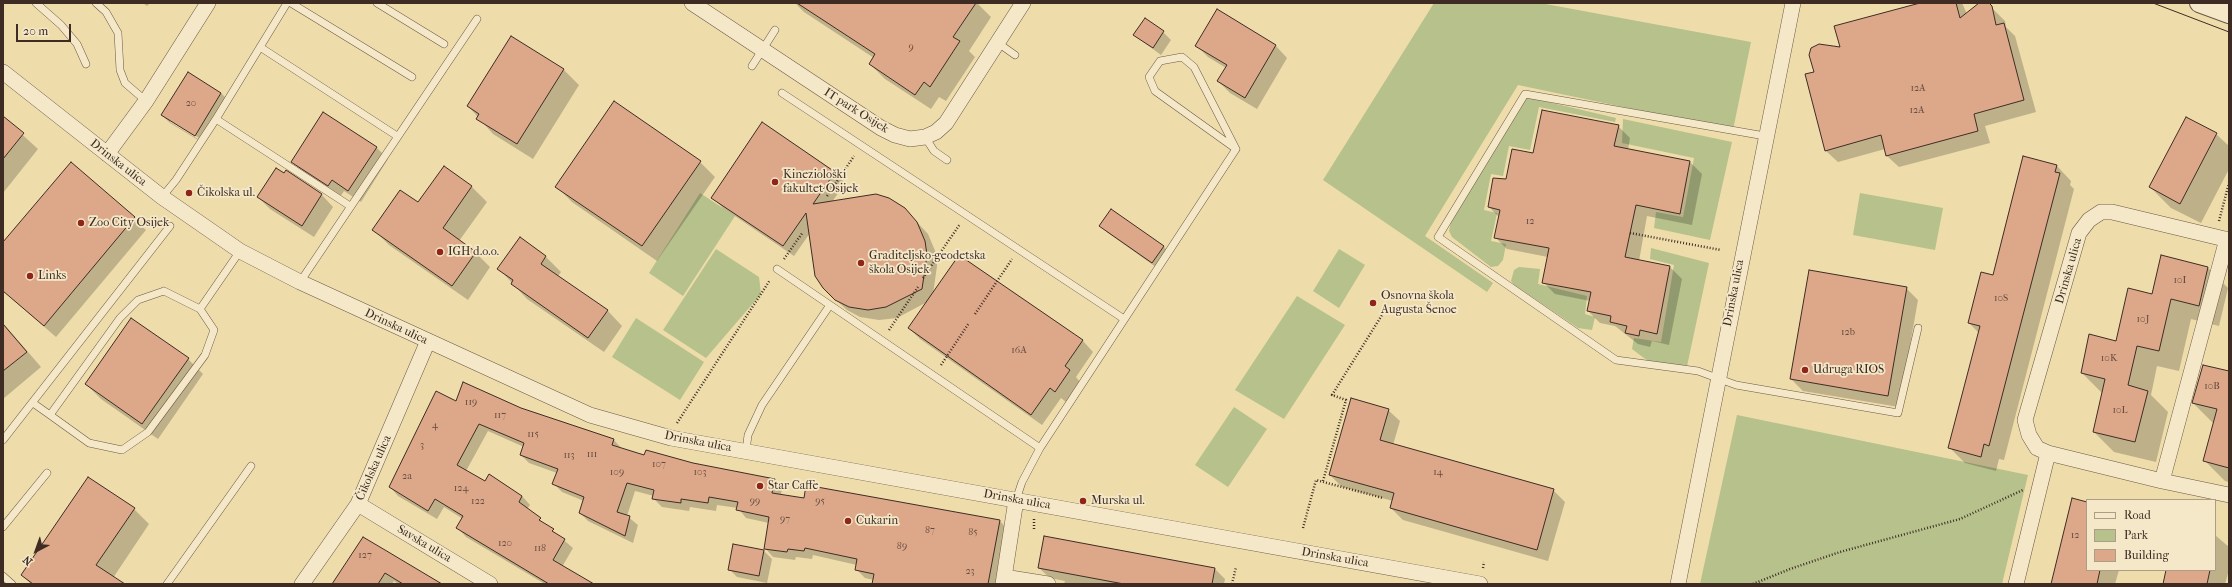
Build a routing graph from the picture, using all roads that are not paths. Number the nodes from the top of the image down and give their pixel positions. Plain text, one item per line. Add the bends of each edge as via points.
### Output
1 (36, 3) edge
2 (96, 3) edge
3 (208, 3) edge
4 (287, 3) edge
5 (291, 3) edge
6 (377, 3) edge
7 (692, 3) edge
8 (1023, 3) edge
9 (1793, 3) edge
10 (2199, 3) edge
11 (2229, 14) edge
12 (477, 19) dead end
13 (775, 30) dead end
14 (998, 42) junction
15 (444, 44) dead end
16 (260, 47) junction
17 (762, 50) junction
18 (1015, 55) dead end
19 (86, 64) dead end
20 (752, 66) dead end
21 (3, 72) edge
22 (412, 77) dead end
23 (782, 93) dead end
24 (146, 101) junction
25 (216, 119) junction
26 (397, 136) junction
27 (1765, 136) junction
28 (925, 137) junction
29 (1236, 149) junction
30 (107, 154) junction
31 (947, 160) dead end
32 (162, 197) junction
33 (350, 206) junction
34 (170, 226) dead end
35 (2224, 238) edge
36 (240, 251) junction
37 (777, 269) road end
38 (300, 282) junction
39 (830, 305) junction
40 (200, 309) junction
41 (1124, 319) junction
42 (1918, 328) dead end
43 (428, 342) junction
44 (1717, 378) junction
45 (33, 403) junction
46 (50, 415) junction
47 (3, 440) edge
48 (1040, 448) junction
49 (746, 451) junction
50 (2048, 453) junction
51 (251, 466) dead end
52 (47, 473) dead end
53 (2162, 481) junction
54 (2229, 495) edge
55 (1016, 500) junction
56 (358, 504) junction
57 (3, 527) edge
58 (3, 576) edge
59 (1004, 580) edge
60 (12, 584) edge
61 (167, 584) edge
62 (302, 584) edge
63 (490, 584) edge
64 (1048, 584) edge
65 (1480, 584) edge
66 (1678, 584) edge
67 (2016, 584) edge

1 - 19 lane via 61,25 77,44
2 - 24 lane via 106,12 118,33 120,70 125,83
3 - 24 street
4 - 16 lane
5 - 22 lane
6 - 15 lane
7 - 17 street, IT park Osijek
8 - 14 street, IT park Osijek
9 - 27 street, Drinska ulica
10 - 11 street
12 - 26 lane
13 - 17 lane
14 - 18 lane
14 - 28 street, IT park Osijek via 946,123
16 - 25 lane
16 - 26 lane
17 - 20 lane
17 - 28 street, IT park Osijek via 895,136 910,139
21 - 30 street, Drinska ulica
23 - 41 lane
24 - 30 street
25 - 32 lane
25 - 33 lane
26 - 33 lane
27 - 44 street, Drinska ulica
27 - 44 lane via 1525,94 1438,237 1616,360 1698,371
28 - 31 lane via 934,151
29 - 29 lane via 1155,91 1149,77 1160,62 1182,57 1194,68
29 - 41 lane
30 - 32 street, Drinska ulica
32 - 36 street, Drinska ulica
33 - 38 lane
34 - 45 lane
35 - 50 street, Drinska ulica via 2112,212 2101,212 2089,220 2079,233 2025,420 2029,435 2037,448
35 - 53 street
36 - 38 street, Drinska ulica
36 - 40 lane
37 - 39 lane
38 - 43 street, Drinska ulica
39 - 48 lane
39 - 49 lane via 762,405 748,435
40 - 46 lane via 164,291 138,300 120,318
40 - 46 lane via 214,330 205,355 148,432 122,450 89,443
41 - 48 lane
42 - 44 lane via 1898,413 1736,385
43 - 49 street, Drinska ulica via 590,415 671,438
43 - 56 street, Čikolska ulica
44 - 66 street, Drinska ulica
45 - 46 lane
45 - 47 lane
48 - 55 lane via 1022,482
49 - 55 street, Drinska ulica
50 - 53 street, Drinska ulica
50 - 67 street
51 - 61 lane
52 - 57 lane
53 - 54 street, Drinska ulica
55 - 59 street
55 - 65 street, Drinska ulica
56 - 62 street, Čikolska ulica
56 - 63 street, Savska ulica
58 - 60 lane
59 - 64 street

